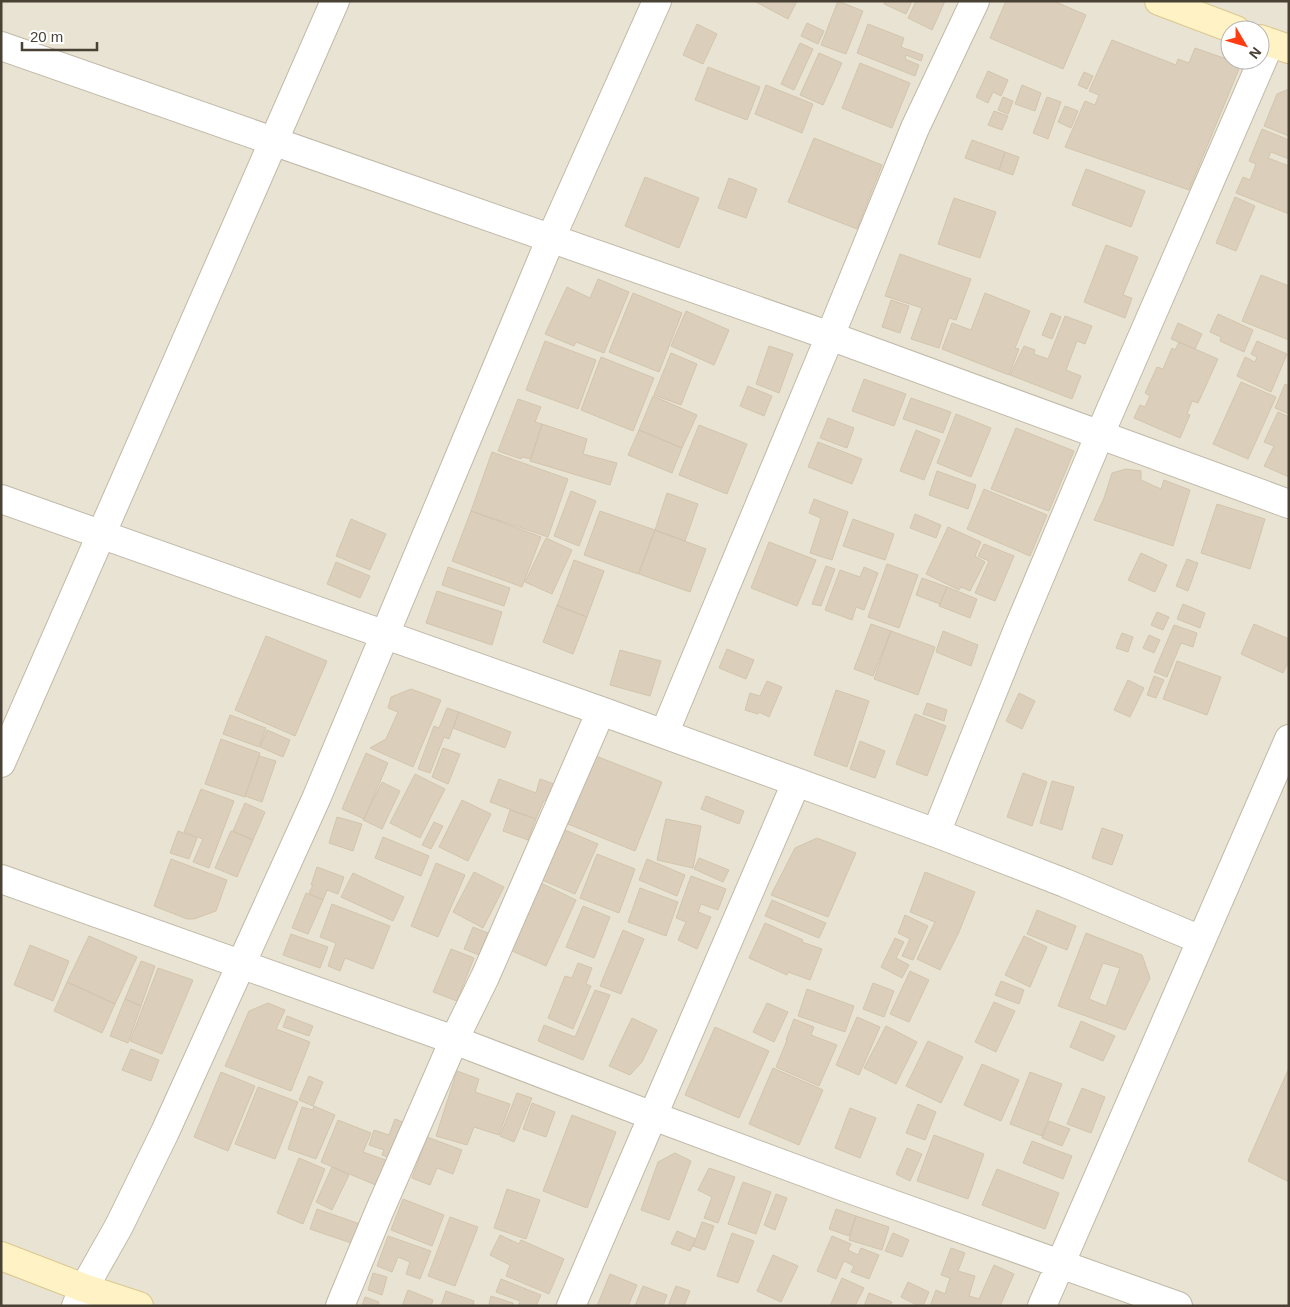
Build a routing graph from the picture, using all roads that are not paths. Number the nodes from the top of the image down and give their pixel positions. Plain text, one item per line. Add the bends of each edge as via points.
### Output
1 (335, 1) edge
2 (657, 1) edge
3 (975, 1) edge
4 (1160, 1) edge
5 (1220, 24) edge
6 (1273, 44) edge
7 (1, 46) edge
8 (273, 142) junction
9 (551, 238) junction
10 (830, 336) junction
11 (1100, 434) junction
12 (1, 499) edge
13 (1289, 504) edge
14 (102, 533) junction
15 (386, 634) junction
16 (601, 711) junction
17 (664, 734) junction
18 (1289, 739) edge
19 (1, 762) edge
20 (796, 783) junction
21 (936, 833) junction
22 (1, 879) edge
23 (1201, 940) junction
24 (242, 964) junction
25 (454, 1040) junction
26 (653, 1116) junction
27 (1, 1256) edge
28 (1060, 1263) junction
29 (80, 1297) edge
30 (139, 1306) edge
31 (340, 1306) edge
32 (571, 1306) edge
33 (1042, 1306) edge
34 (1178, 1306) edge

1 - 8 street
2 - 9 street
3 - 10 street via 915,128
4 - 5 street
6 - 11 street
7 - 8 street
8 - 9 street
8 - 14 street
9 - 10 street
9 - 15 street
10 - 11 street
10 - 17 street
11 - 13 street
11 - 21 street
12 - 14 street
14 - 15 street
14 - 19 street
15 - 16 street
15 - 24 street
16 - 17 street
16 - 25 street
17 - 20 street
18 - 23 street
20 - 21 street
20 - 26 street
21 - 23 street
22 - 24 street
23 - 28 street
24 - 25 street
24 - 29 street via 165,1132
25 - 26 street
25 - 31 street
26 - 28 street
26 - 32 street
27 - 29 street
28 - 33 street
28 - 34 street
29 - 30 street

